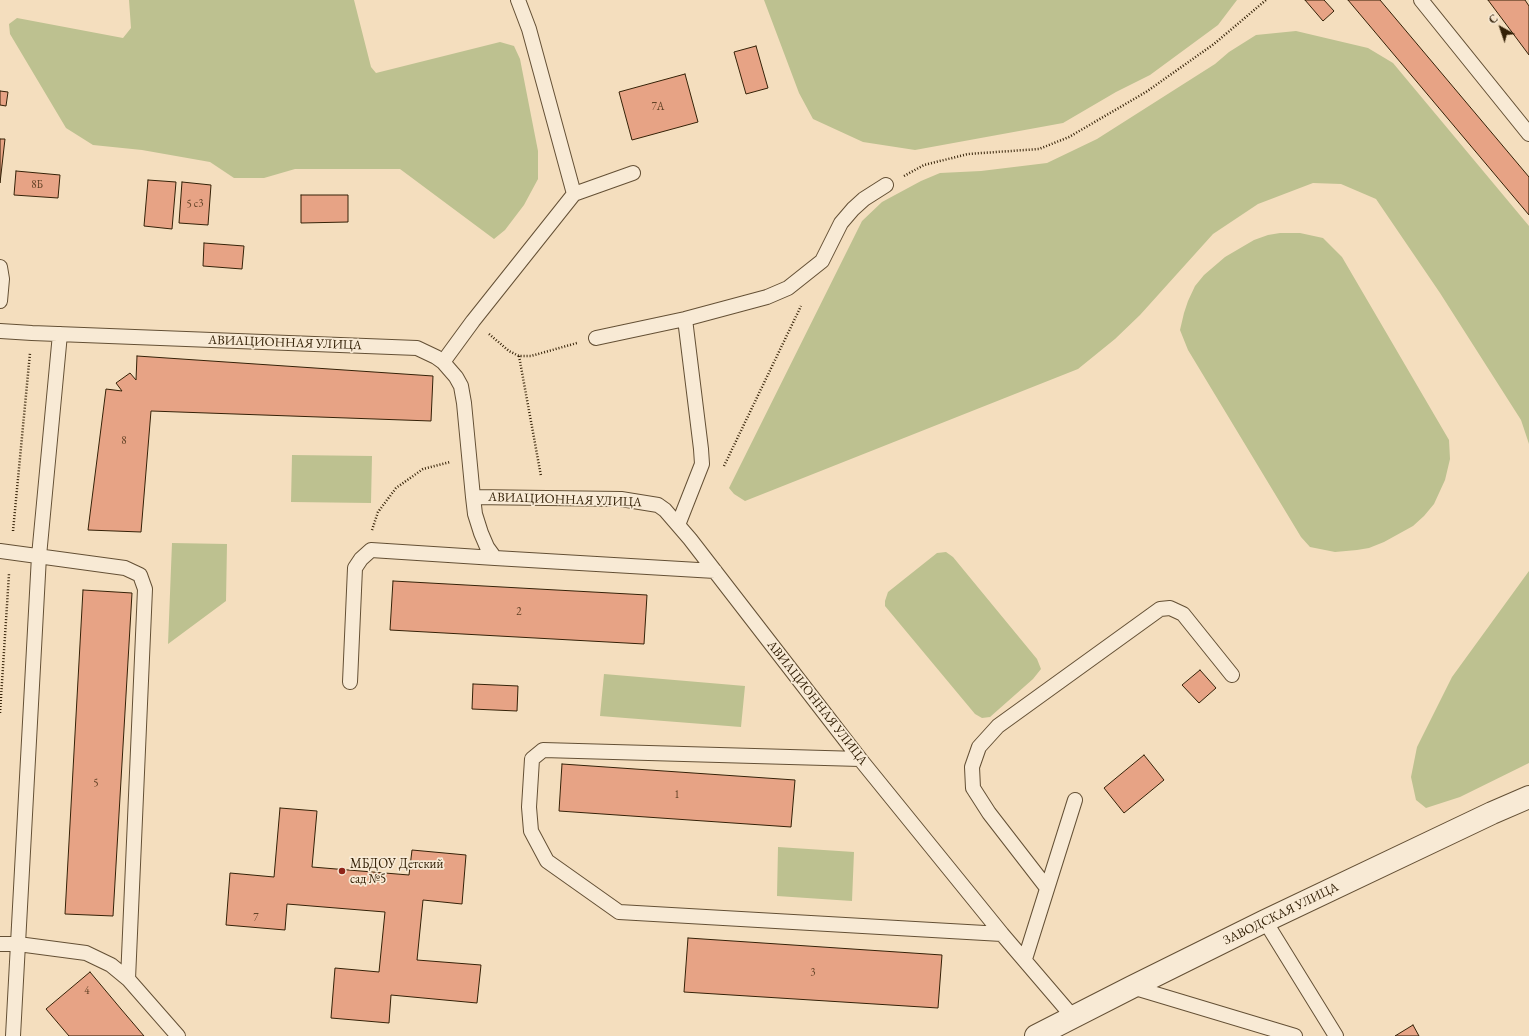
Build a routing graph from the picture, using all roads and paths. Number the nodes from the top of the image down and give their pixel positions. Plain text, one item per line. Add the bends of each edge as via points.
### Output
1 (518, 0) edge
2 (1266, 0) edge
3 (1421, 0) edge
4 (1529, 134) edge
5 (633, 173) dead end
6 (886, 185) joint
7 (574, 194) junction
8 (0, 266) edge
9 (0, 300) edge
10 (802, 304) dead end
11 (685, 319) junction
12 (473, 322) junction
13 (0, 331) edge
14 (32, 333) junction
15 (60, 334) junction
16 (596, 338) joint
17 (518, 356) junction
18 (443, 362) junction
19 (469, 456) junction
20 (724, 468) dead end
21 (473, 498) junction
22 (545, 498) junction
23 (678, 525) junction
24 (371, 550) junction
25 (5, 551) edge
26 (40, 556) junction
27 (495, 558) junction
28 (715, 571) junction
29 (1232, 675) dead end
30 (350, 682) dead end
31 (0, 713) edge
32 (860, 759) junction
33 (1529, 797) edge
34 (1075, 800) dead end
35 (1047, 888) junction
36 (1265, 922) junction
37 (1002, 934) junction
38 (0, 944) edge
39 (18, 944) junction
40 (1025, 959) junction
41 (128, 979) junction
42 (1132, 987) junction
43 (1073, 1017) junction
44 (13, 1036) edge
45 (178, 1036) edge
46 (1036, 1036) edge
47 (1295, 1036) edge
48 (1336, 1036) edge

1 - 7 lane via 529,29
2 - 6 path via 1214,44 1158,83 1069,137 1040,149 968,154 924,165
3 - 4 lane
5 - 7 lane
6 - 11 lane via 853,209 841,223 822,261 788,288 767,297
7 - 12 lane
8 - 9 lane
10 - 20 path
11 - 16 lane
11 - 23 lane via 702,464
12 - 17 path
12 - 18 lane
13 - 14 lane, АВИАЦИОННАЯ УЛИЦА
14 - 15 lane, АВИАЦИОННАЯ УЛИЦА
14 - 25 path
15 - 18 lane, АВИАЦИОННАЯ УЛИЦА via 417,348
15 - 26 lane
16 - 17 path via 532,356
17 - 22 path
18 - 19 lane, АВИАЦИОННАЯ УЛИЦА via 461,386
19 - 21 lane, АВИАЦИОННАЯ УЛИЦА
19 - 24 path via 423,470 396,488 378,512 371,535
21 - 22 lane, АВИАЦИОННАЯ УЛИЦА
21 - 27 lane via 481,533
22 - 23 lane, АВИАЦИОННАЯ УЛИЦА via 621,499 658,505
23 - 28 lane, АВИАЦИОННАЯ УЛИЦА
24 - 27 lane
24 - 30 lane via 355,568
25 - 26 lane
25 - 31 path
26 - 39 lane
26 - 41 lane via 125,568 140,575 145,589
27 - 28 lane
28 - 32 lane, АВИАЦИОННАЯ УЛИЦА
29 - 35 lane via 1183,614 1170,608 1160,609 998,726 980,747 972,767 973,788
32 - 37 lane, АВИАЦИОННАЯ УЛИЦА
32 - 37 lane via 543,750 532,760 529,806 531,832 547,861 619,912
33 - 36 street, ЗАВОДСКАЯ УЛИЦА
34 - 35 lane
35 - 40 lane
36 - 42 street, ЗАВОДСКАЯ УЛИЦА
36 - 48 lane
37 - 40 lane, АВИАЦИОННАЯ УЛИЦА
38 - 39 lane
39 - 41 lane via 86,953 111,965
39 - 44 lane
40 - 43 lane, АВИАЦИОННАЯ УЛИЦА
41 - 45 lane
42 - 43 street, ЗАВОДСКАЯ УЛИЦА
42 - 47 lane
43 - 46 street, ЗАВОДСКАЯ УЛИЦА

